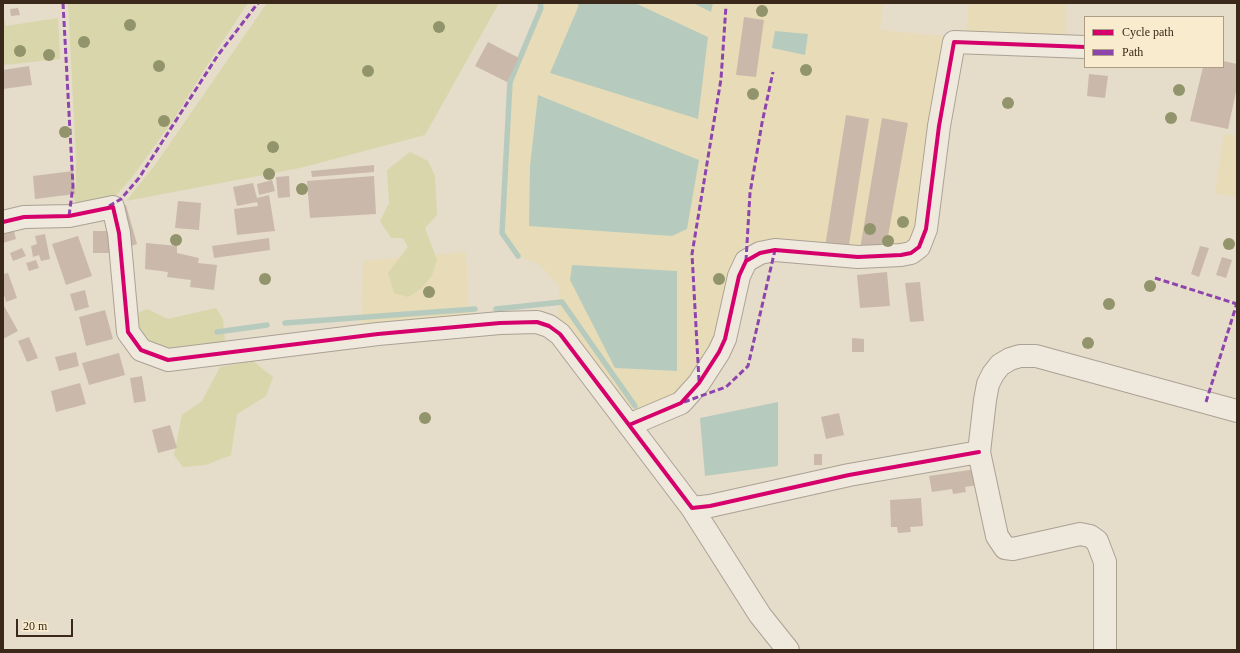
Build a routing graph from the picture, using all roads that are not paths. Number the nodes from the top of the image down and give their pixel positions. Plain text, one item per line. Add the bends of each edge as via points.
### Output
1 (1084, 47) edge
2 (3, 222) edge
3 (1237, 411) edge
4 (629, 425) junction
5 (979, 452) junction
6 (692, 508) junction
7 (788, 650) edge
8 (1105, 650) edge

1 - 4 street via 954,42 939,126 926,229 919,247 911,253 901,255 858,257 774,250 760,253 746,261 739,276 725,339 699,384 681,403
2 - 4 street via 24,217 69,216 113,208 128,332 141,350 168,360 378,334 537,322 549,326 560,334
3 - 5 street via 1036,356 1020,356 1000,365 988,384
4 - 6 street
5 - 6 street via 864,472
5 - 8 street via 997,536 1005,548 1013,549 1080,534 1097,541 1105,562
6 - 7 street via 760,616

